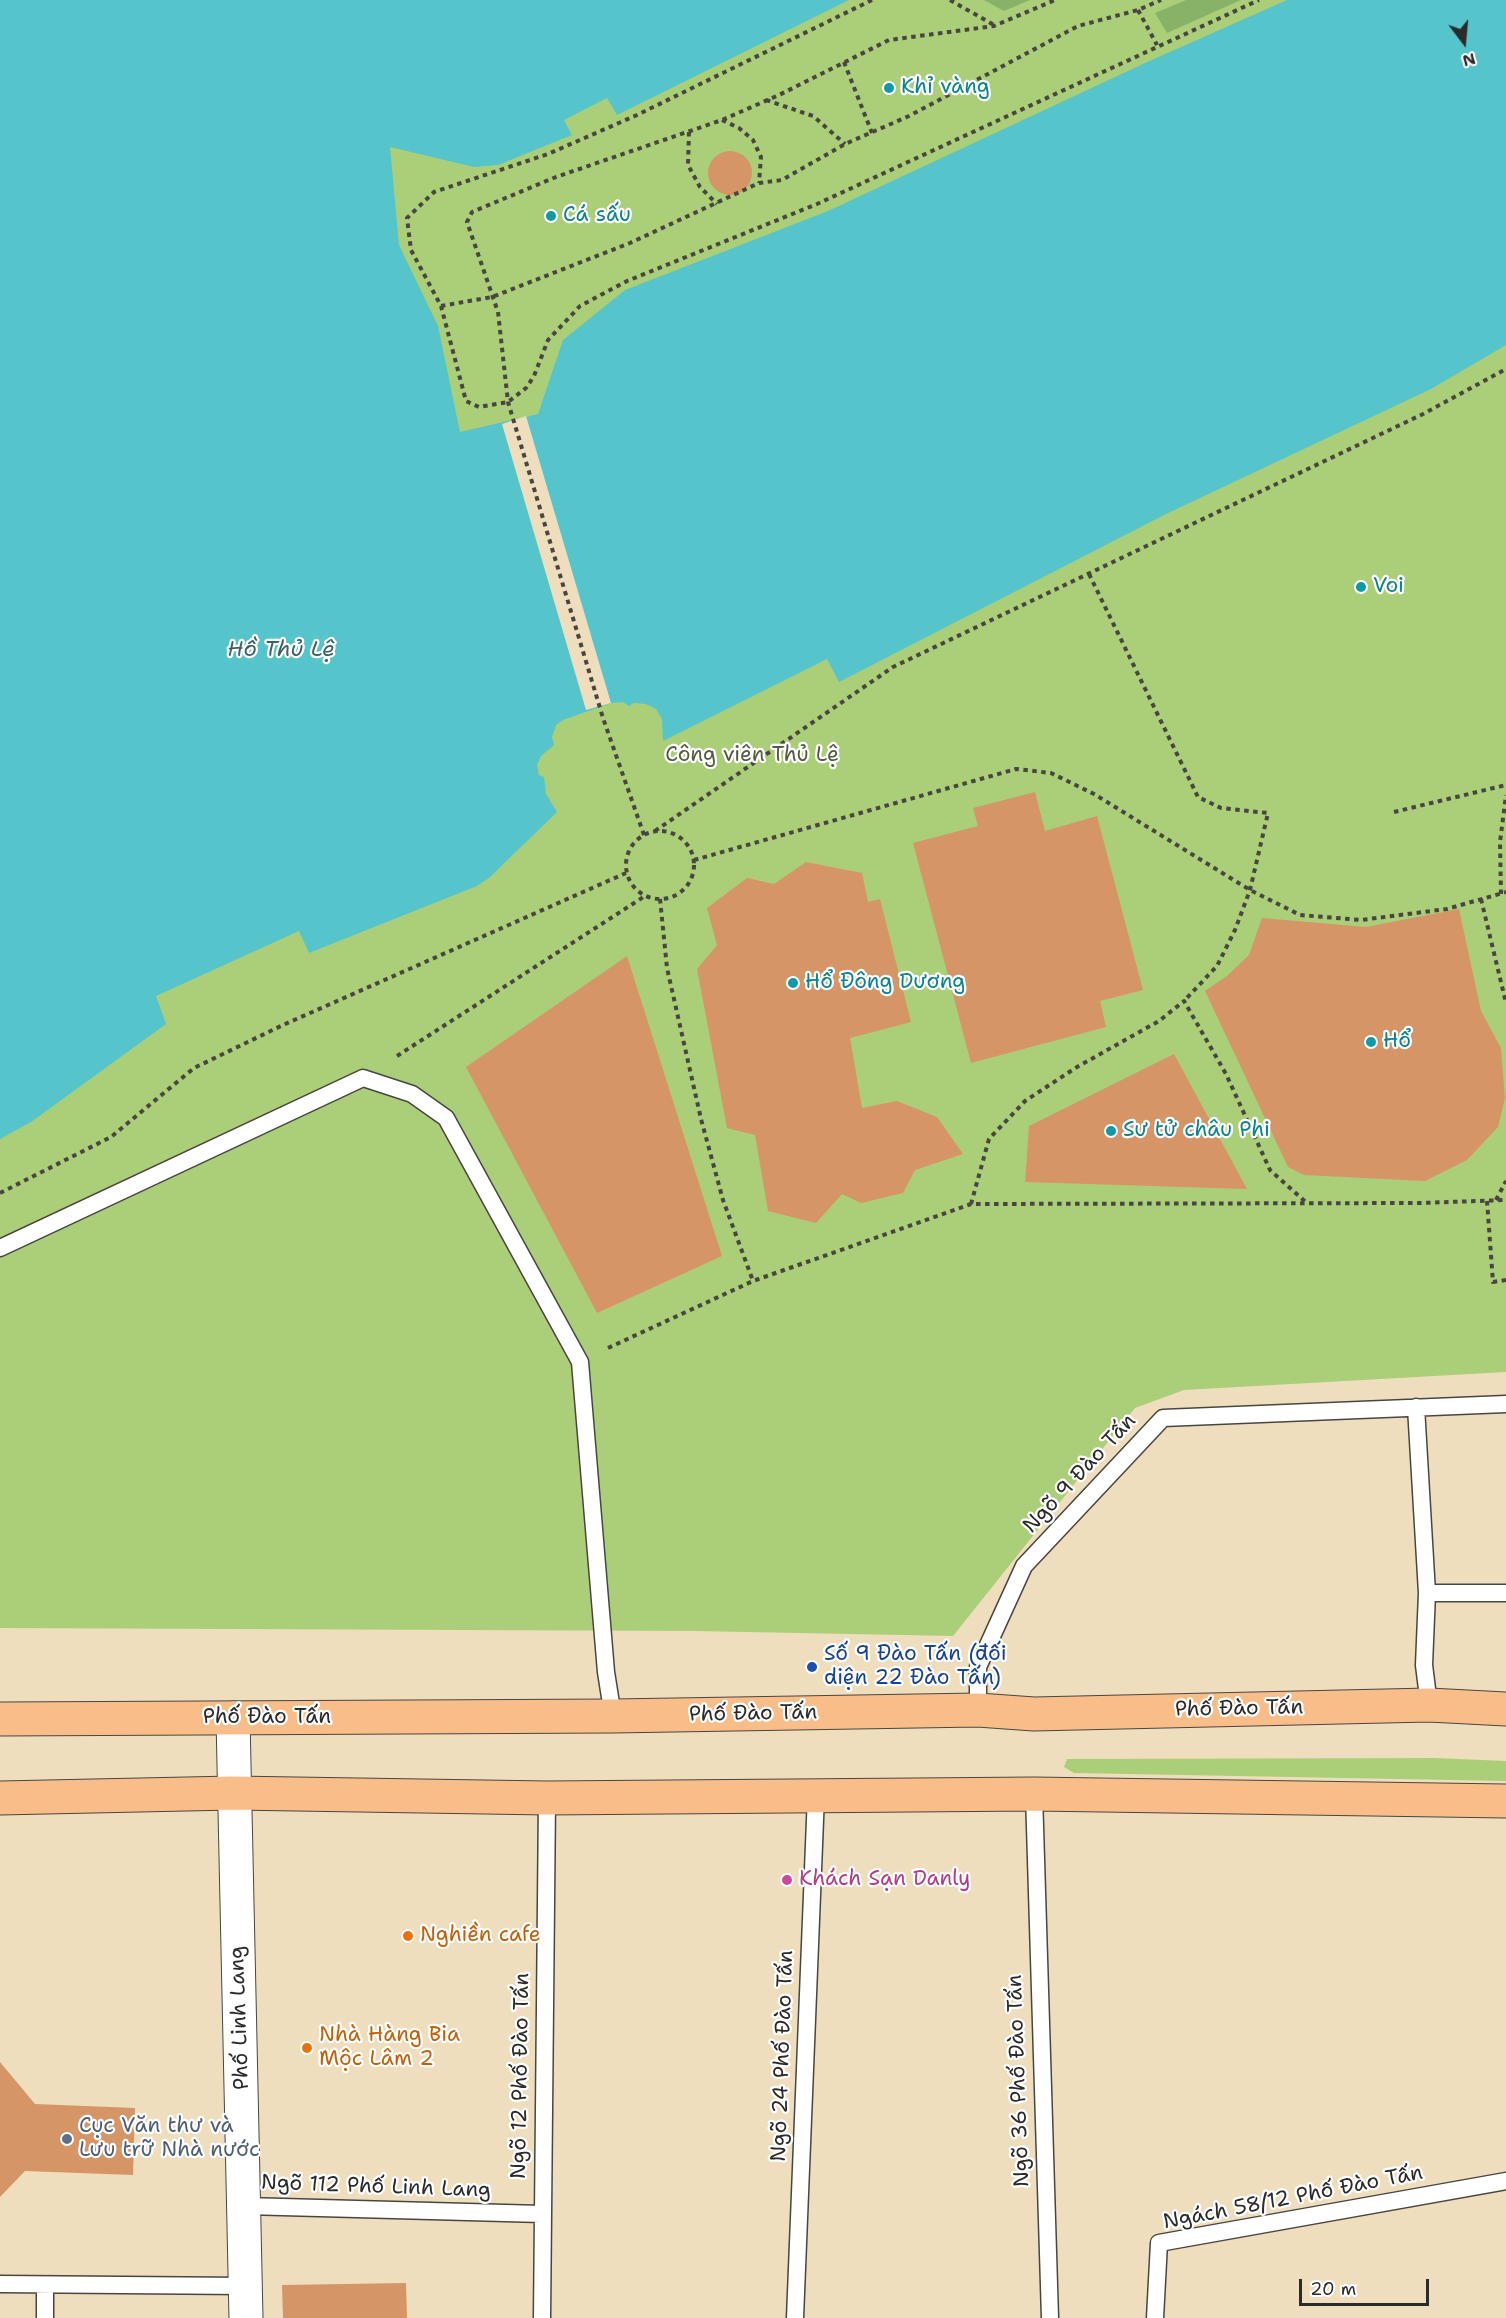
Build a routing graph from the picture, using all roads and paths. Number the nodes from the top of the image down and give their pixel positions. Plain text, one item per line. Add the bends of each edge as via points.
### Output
1 (872, 0) edge
2 (950, 0) edge
3 (1055, 0) edge
4 (1161, 0) edge
5 (1259, 0) edge
6 (1138, 10) junction
7 (994, 26) junction
8 (1156, 45) junction
9 (844, 62) junction
10 (766, 100) junction
11 (722, 120) junction
12 (689, 132) junction
13 (872, 133) junction
14 (845, 144) junction
15 (759, 183) junction
16 (717, 204) junction
17 (492, 297) junction
18 (441, 306) junction
19 (1506, 369) edge
20 (508, 402) junction
21 (1089, 574) junction
22 (1506, 785) edge
23 (1506, 795) edge
24 (1394, 812) dead end
25 (655, 831) junction
26 (644, 835) junction
27 (694, 860) junction
28 (626, 873) junction
29 (1250, 890) junction
30 (1504, 893) edge
31 (645, 896) junction
32 (660, 899) junction
33 (1481, 899) junction
34 (1184, 1001) junction
35 (1506, 1003) edge
36 (363, 1078) junction
37 (1506, 1181) edge
38 (0, 1193) edge
39 (1506, 1200) edge
40 (1486, 1201) junction
41 (1496, 1201) junction
42 (970, 1204) junction
43 (1308, 1204) junction
44 (0, 1248) edge
45 (1506, 1280) edge
46 (753, 1281) junction
47 (580, 1362) junction
48 (1506, 1404) edge
49 (1416, 1407) junction
50 (1427, 1593) junction
51 (1506, 1593) edge
52 (1429, 1705) junction
53 (1506, 1709) edge
54 (978, 1710) junction
55 (613, 1716) junction
56 (233, 1718) junction
57 (0, 1719) edge
58 (233, 1793) junction
59 (1034, 1794) junction
60 (816, 1795) junction
61 (0, 1798) edge
62 (547, 1798) junction
63 (1506, 1801) edge
64 (1506, 2181) edge
65 (245, 2206) junction
66 (542, 2214) junction
67 (0, 2284) edge
68 (45, 2285) junction
69 (245, 2286) junction
70 (45, 2318) edge
71 (246, 2318) edge
72 (542, 2318) edge
73 (795, 2318) edge
74 (1050, 2318) edge
75 (1155, 2318) edge

1 - 18 path via 549,154 434,192 407,218 411,250
2 - 7 path
3 - 7 path
4 - 6 path
5 - 8 path
6 - 8 path
6 - 13 path via 1078,26
7 - 9 path via 889,40
8 - 20 path via 817,204 627,281 580,306 548,340 526,388
9 - 10 path
9 - 13 path
10 - 11 path
10 - 14 path via 813,116
11 - 12 path
11 - 15 path via 753,140 761,157
12 - 16 path via 688,165 700,187
12 - 17 path via 556,177 472,212 467,222
13 - 14 path
14 - 15 path via 782,180
15 - 16 path
16 - 17 path
17 - 18 path
17 - 20 path via 498,312
18 - 20 path via 466,401 478,407
19 - 21 path via 1423,414
20 - 26 path via 603,718
21 - 25 path via 892,667
21 - 29 path via 1198,797 1221,808 1268,813
22 - 24 path
23 - 30 path via 1500,842
25 - 26 path
25 - 27 path via 666,831 683,840
26 - 28 path via 632,843 627,853
27 - 29 path via 1016,768 1052,772
27 - 32 path via 685,887 672,897
28 - 31 path via 629,882
28 - 38 path via 194,1068 111,1137
29 - 33 path via 1300,915 1361,920 1447,909
29 - 34 path via 1216,966
30 - 33 path
31 - 32 path
31 - 36 path
32 - 46 path via 667,968 701,1119 723,1200
33 - 35 path
34 - 42 path via 1159,1021 1025,1101 989,1139
34 - 43 path via 1226,1074 1270,1170
36 - 44 lane
36 - 47 lane via 412,1094 446,1118
37 - 41 path
39 - 41 path
40 - 41 path
40 - 43 path
40 - 45 path via 1493,1282
42 - 43 path
42 - 46 path
46 - 47 path
47 - 55 lane
48 - 49 lane, Ngõ 9 Đào Tấn
49 - 50 lane
49 - 54 lane, Ngõ 9 Đào Tấn via 1164,1418 1024,1566 978,1667
50 - 51 lane
50 - 52 lane via 1424,1665
52 - 53 main road, Phố Đào Tấn
52 - 54 main road, Phố Đào Tấn via 1034,1714
54 - 55 main road, Phố Đào Tấn
55 - 56 main road, Phố Đào Tấn
56 - 57 main road, Phố Đào Tấn
56 - 58 street, Phố Linh Lang
58 - 61 main road
58 - 62 main road
58 - 65 street, Phố Linh Lang
59 - 60 main road
59 - 63 main road
59 - 74 lane, Ngõ 36 Phố Đào Tấn
60 - 62 main road
60 - 73 lane, Ngõ 24 Phố Đào Tấn
62 - 66 lane, Ngõ 12 Phố Đào Tấn
64 - 75 lane, Ngách 58/12 Phố Đào Tấn via 1159,2242
65 - 66 lane, Ngõ 112 Phố Linh Lang
65 - 69 street, Phố Linh Lang
66 - 72 lane, Ngõ 12 Phố Đào Tấn
67 - 68 lane
68 - 69 lane
68 - 70 lane
69 - 71 street, Phố Linh Lang

